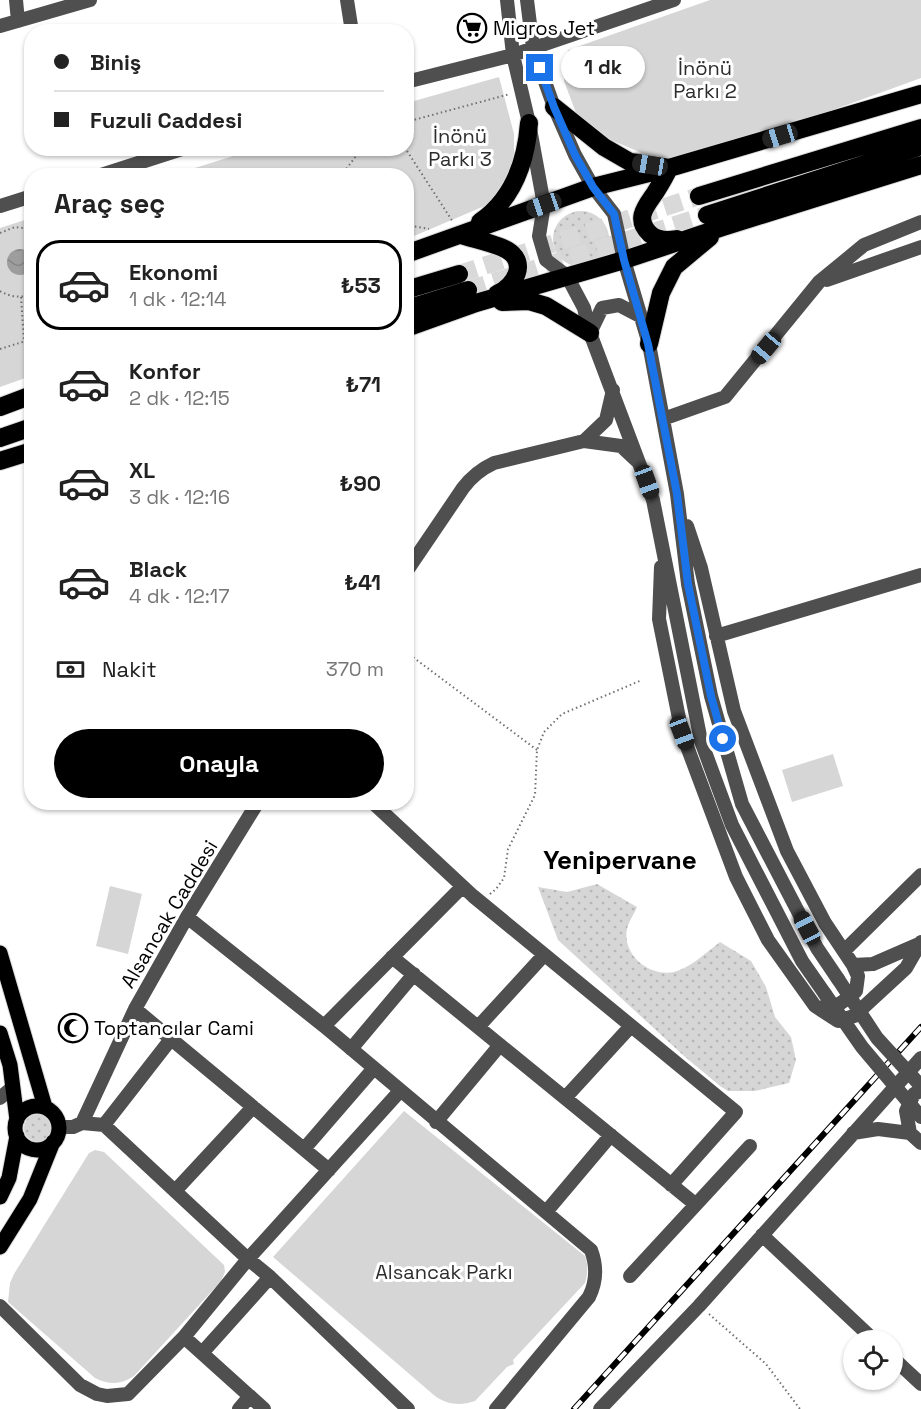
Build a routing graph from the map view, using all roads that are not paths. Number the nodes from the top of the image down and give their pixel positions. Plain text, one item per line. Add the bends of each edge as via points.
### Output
1 (16, 0) edge
2 (90, 0) edge
3 (347, 0) edge
4 (507, 0) edge
5 (527, 0) edge
6 (674, 0) edge
7 (18, 21) junction
8 (351, 24) edge
9 (0, 26) edge
10 (533, 48) junction
11 (513, 55) junction
12 (414, 80) edge
13 (921, 94) edge
14 (921, 102) edge
15 (554, 107) junction
16 (846, 116) junction
17 (529, 123) junction
18 (921, 128) edge
19 (921, 146) edge
20 (160, 156) edge
21 (921, 165) edge
22 (123, 168) edge
23 (669, 168) junction
24 (593, 187) junction
25 (699, 196) tunnel mouth
26 (24, 198) edge
27 (544, 205) junction
28 (0, 206) edge
29 (707, 215) tunnel mouth
30 (921, 222) edge
31 (723, 226) junction
32 (461, 234) junction
33 (921, 247) edge
34 (414, 251) edge
35 (624, 260) junction
36 (567, 276) junction
37 (819, 282) junction
38 (468, 289) junction
39 (414, 290) edge
40 (414, 306) edge
41 (640, 316) junction
42 (414, 323) edge
43 (590, 333) junction
44 (648, 344) junction
45 (613, 390) junction
46 (24, 398) edge
47 (24, 406) edge
48 (0, 407) edge
49 (0, 413) edge
50 (663, 419) junction
51 (24, 430) edge
52 (0, 438) edge
53 (24, 438) edge
54 (584, 441) junction
55 (0, 443) edge
56 (24, 454) edge
57 (0, 461) edge
58 (640, 465) junction
59 (677, 494) junction
60 (662, 544) junction
61 (414, 560) edge
62 (921, 575) edge
63 (716, 636) junction
64 (253, 810) edge
65 (380, 810) edge
66 (921, 875) edge
67 (462, 887) junction
68 (187, 917) junction
69 (920, 943) edge
70 (844, 951) junction
71 (0, 953) edge
72 (544, 954) junction
73 (392, 957) junction
74 (853, 965) junction
75 (414, 974) junction
76 (815, 1006) junction
77 (135, 1009) junction
78 (324, 1026) junction
79 (631, 1026) junction
80 (478, 1027) junction
81 (0, 1033) edge
82 (171, 1039) junction
83 (500, 1045) junction
84 (351, 1049) junction
85 (921, 1058) edge
86 (374, 1068) junction
87 (921, 1086) edge
88 (13, 1087) junction
89 (400, 1091) junction
90 (921, 1091) edge
91 (0, 1098) edge
92 (565, 1098) junction
93 (45, 1107) junction
94 (253, 1107) junction
95 (921, 1118) edge
96 (17, 1120) junction
97 (436, 1122) junction
98 (82, 1123) junction
99 (104, 1125) junction
100 (59, 1127) junction
101 (853, 1133) junction
102 (910, 1133) junction
103 (610, 1135) junction
104 (17, 1136) junction
105 (53, 1142) junction
106 (921, 1143) edge
107 (750, 1146) dead end
108 (304, 1149) junction
109 (329, 1170) junction
110 (671, 1185) junction
111 (175, 1191) junction
112 (1, 1193) edge
113 (694, 1204) junction
114 (546, 1212) junction
115 (762, 1235) junction
116 (0, 1247) edge
117 (248, 1259) junction
118 (630, 1276) dead end
119 (270, 1277) junction
120 (0, 1306) edge
121 (863, 1330) edge
122 (184, 1337) junction
123 (202, 1353) junction
124 (903, 1367) edge
125 (921, 1384) edge
126 (250, 1396) junction
127 (113, 1403) edge
128 (239, 1409) edge
129 (264, 1409) edge
130 (408, 1409) edge
131 (496, 1409) edge
132 (600, 1409) edge

1 - 7 street
2 - 7 street
3 - 8 street
4 - 11 street
5 - 10 street
6 - 10 street
7 - 9 street
10 - 11 street
10 - 15 street
11 - 12 street
11 - 17 street
13 - 16 highway
14 - 16 highway
15 - 23 highway via 604,147 630,162
15 - 24 street
16 - 23 highway
17 - 27 street
17 - 32 highway via 522,162 507,196 489,216
18 - 25 highway
19 - 29 highway
20 - 22 street
21 - 31 highway
23 - 24 highway
23 - 31 highway via 643,212 644,225 651,235 668,241
24 - 27 highway
24 - 35 street via 614,214
26 - 28 street
27 - 32 highway
27 - 36 street via 539,236 546,260
30 - 37 street via 864,245
31 - 35 highway
31 - 44 highway via 674,267 661,293
32 - 34 highway
32 - 38 highway via 507,249 517,265 510,286
33 - 37 street
35 - 36 highway
35 - 41 street
36 - 38 highway
36 - 43 street via 584,308
37 - 50 street via 725,397
38 - 39 highway
38 - 40 highway
38 - 42 highway
38 - 43 highway via 546,306
41 - 43 street via 619,305 602,309
41 - 44 street
43 - 45 street
44 - 50 street
45 - 54 street via 606,420
45 - 58 street
46 - 48 highway
47 - 49 highway
50 - 59 street
51 - 52 highway
53 - 55 highway
54 - 58 street via 621,446
54 - 61 street via 494,463 476,473
56 - 57 highway
58 - 60 street via 653,500
59 - 63 street via 701,568
59 - 87 street, bridge via 688,584 706,673 742,804 817,948 877,1038
60 - 76 street via 659,619 682,733 736,877 768,940
60 - 95 street, bridge via 701,741 732,825 802,962 862,1047
62 - 63 street
63 - 70 street via 734,711 787,851
64 - 68 street, Alsancak Caddesi
65 - 67 street
66 - 70 street
67 - 72 street
67 - 73 street
68 - 77 street, Alsancak Caddesi
68 - 78 street
69 - 74 street via 873,964
69 - 76 street via 906,968 854,1016 838,1021
70 - 74 street
71 - 93 main road
72 - 79 street
72 - 80 street
73 - 75 street
73 - 78 street
74 - 76 street via 858,976 856,991 830,1008
75 - 80 street
75 - 84 street
77 - 82 street
77 - 98 street, Alsancak Caddesi
78 - 84 street
79 - 92 street
79 - 110 street via 736,1112
80 - 83 street
81 - 88 main road
82 - 94 street
82 - 99 street
83 - 92 street
83 - 97 street
84 - 86 street
85 - 101 street
86 - 89 street
86 - 108 street
88 - 91 street
88 - 96 main road
89 - 97 street
89 - 109 street
90 - 102 street via 914,1094 906,1111
92 - 103 street
93 - 96 main road via 28,1108
93 - 100 main road
94 - 108 street
94 - 111 street
96 - 104 main road
97 - 114 street
98 - 99 street
98 - 100 street
99 - 111 street
100 - 105 main road
101 - 102 street via 878,1129
101 - 115 street
102 - 106 street
103 - 110 street
103 - 114 street
104 - 105 main road via 29,1148 38,1149
104 - 112 main road via 12,1166
105 - 116 main road via 30,1199
107 - 113 street
108 - 109 street
109 - 117 street
110 - 113 street
111 - 117 street
113 - 118 street
114 - 131 street via 591,1250 595,1283 589,1297
115 - 121 street
115 - 132 street
117 - 119 street
117 - 122 street
119 - 123 street
119 - 130 street
120 - 127 street via 80,1385
122 - 123 street
122 - 127 street via 128,1394
123 - 126 street
124 - 125 street
126 - 128 street
126 - 129 street

